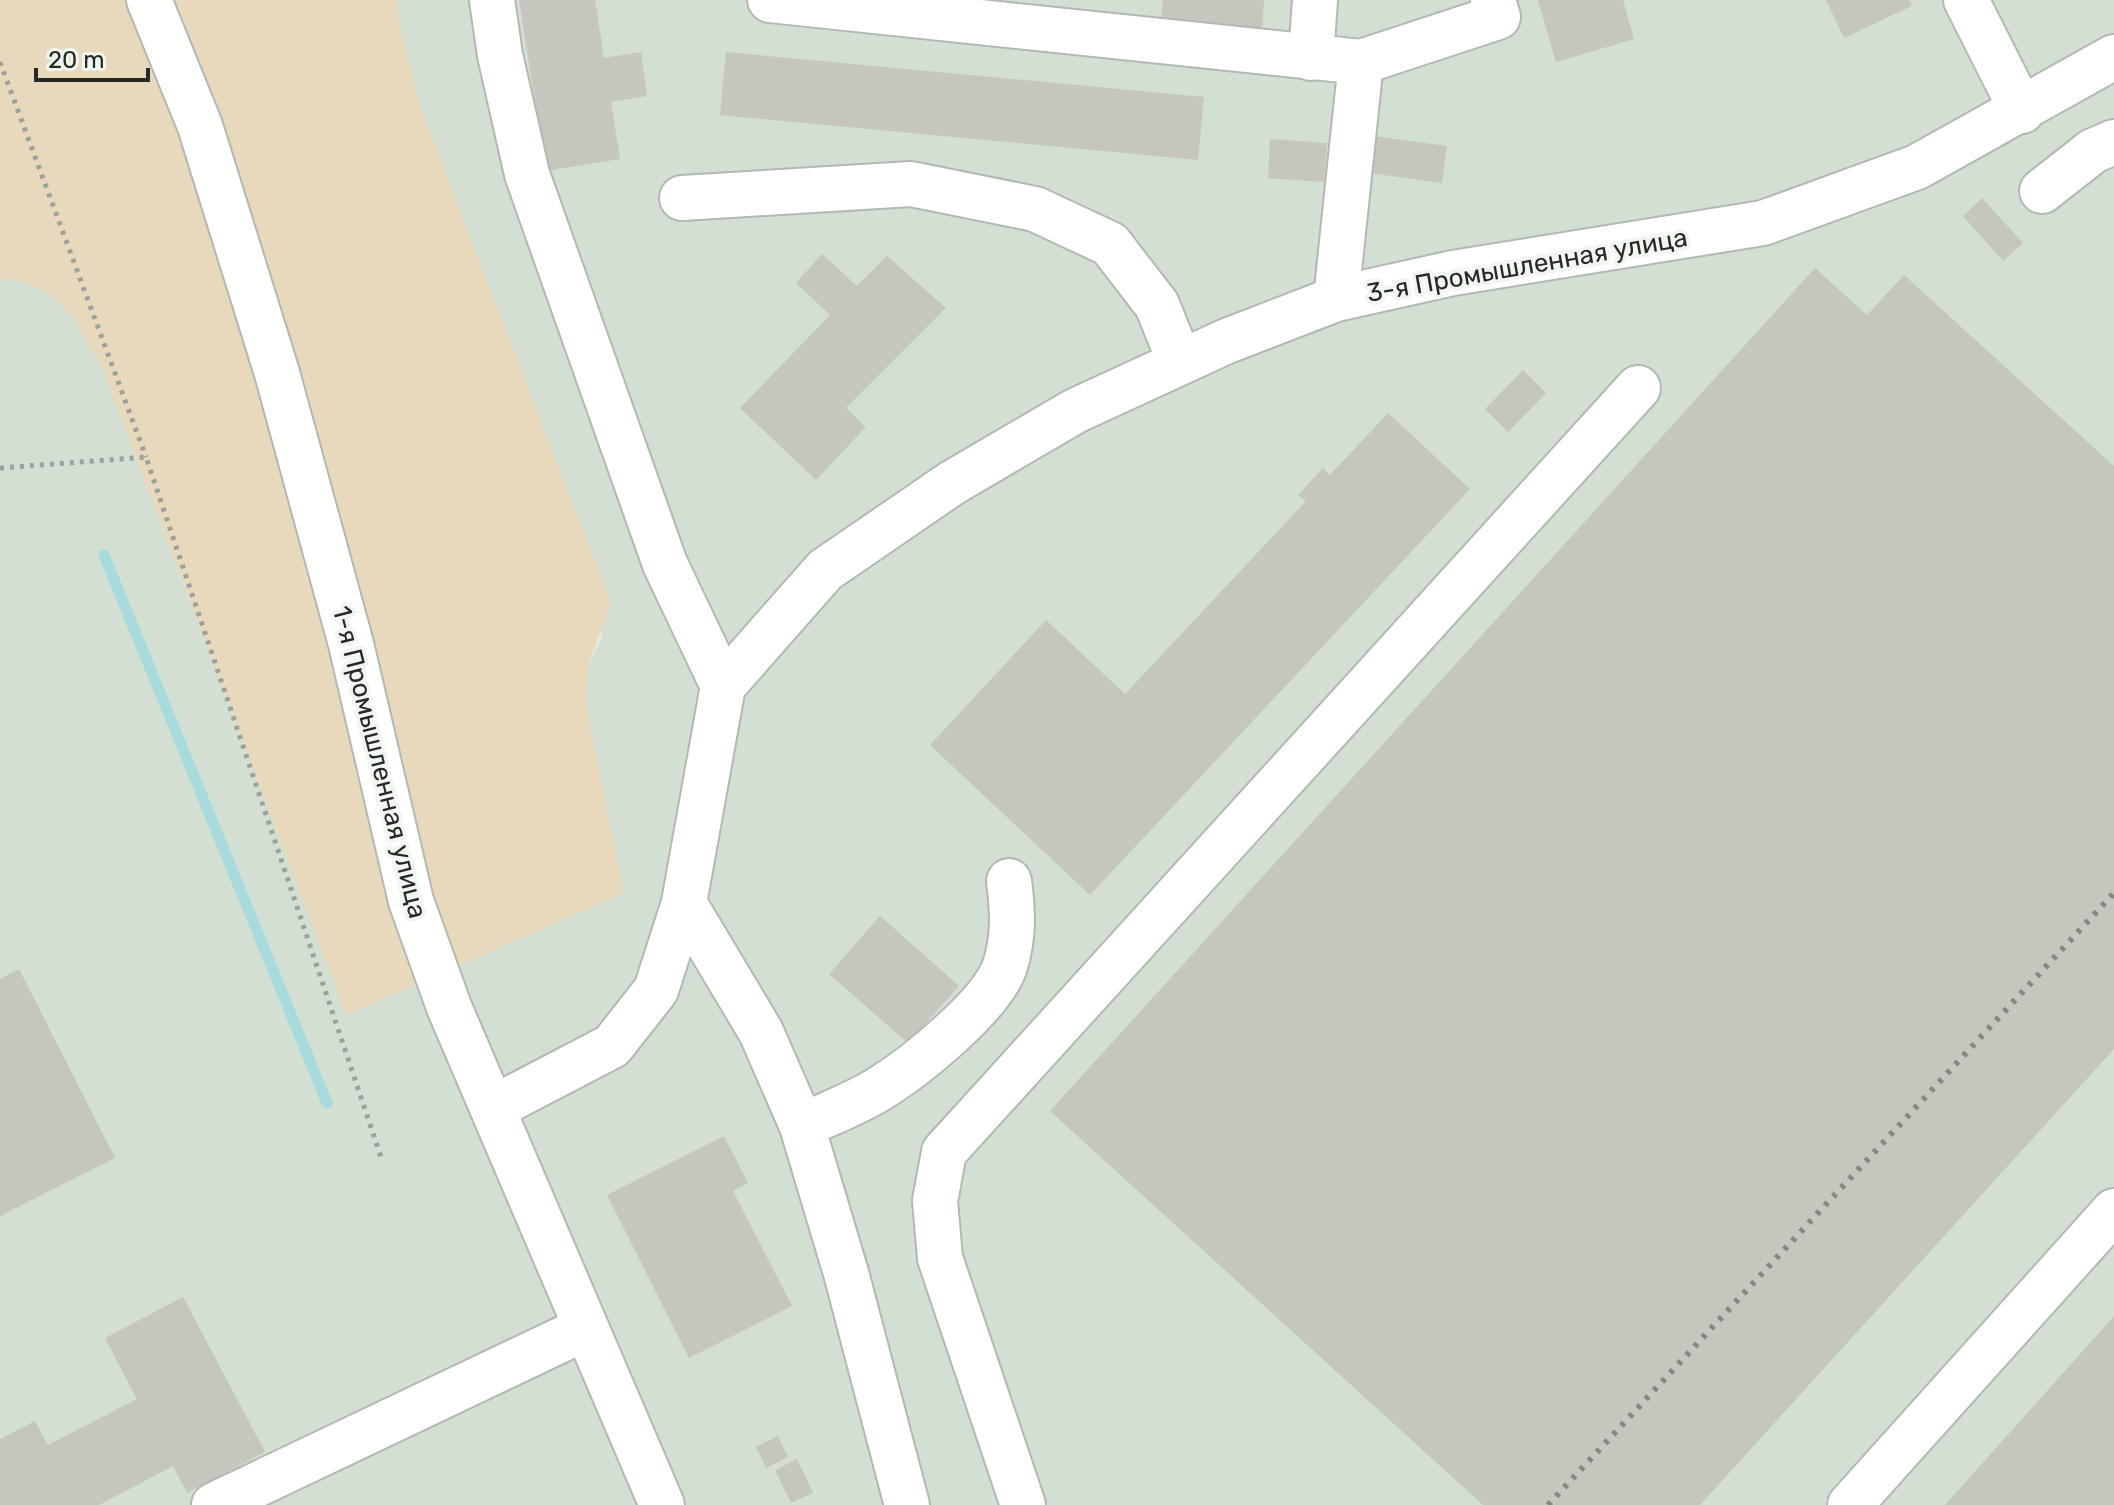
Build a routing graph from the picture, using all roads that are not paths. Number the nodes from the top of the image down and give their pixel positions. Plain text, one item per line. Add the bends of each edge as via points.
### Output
1 (149, 0) edge
2 (492, 0) edge
3 (770, 0) edge
4 (1315, 0) edge
5 (1493, 0) edge
6 (1966, 0) edge
7 (1061, 16) edge
8 (2114, 57) edge
9 (1311, 58) junction
10 (1361, 62) junction
11 (2022, 111) junction
12 (2114, 142) edge
13 (2042, 191) dead end
14 (682, 198) dead end
15 (1336, 299) junction
16 (1180, 362) junction
17 (1638, 388) dead end
18 (723, 686) junction
19 (1009, 881) dead end
20 (684, 903) junction
21 (493, 1108) junction
22 (802, 1126) junction
23 (2114, 1211) edge
24 (586, 1328) junction
25 (214, 1505) edge
26 (662, 1505) edge
27 (907, 1505) edge
28 (1023, 1505) edge
29 (1850, 1505) edge

1 - 21 main road, 1-я Промышленная улица via 200,126 277,373 340,602 411,901
2 - 18 main road via 527,174 665,564
3 - 7 main road
4 - 9 main road
5 - 10 main road via 1498,17
6 - 11 main road
7 - 9 main road
8 - 11 main road, 3-я Промышленная улица
9 - 10 main road
10 - 15 main road
11 - 15 main road, 3-я Промышленная улица via 1917,167 1763,223 1453,273
12 - 13 main road via 2093,151
14 - 16 main road via 911,184 1035,209 1110,244 1157,305
15 - 16 main road, 3-я Промышленная улица
16 - 18 main road, 3-я Промышленная улица via 1075,411 952,483 825,570
17 - 28 main road via 944,1152 935,1201 940,1258
18 - 20 main road
19 - 22 main road via 1014,920 1004,969 976,1010 878,1090
20 - 21 main road via 656,990 612,1046
20 - 22 main road via 761,1032
21 - 24 main road, 1-я Промышленная улица
22 - 27 main road
23 - 29 main road
24 - 25 main road
24 - 26 main road, 1-я Промышленная улица

